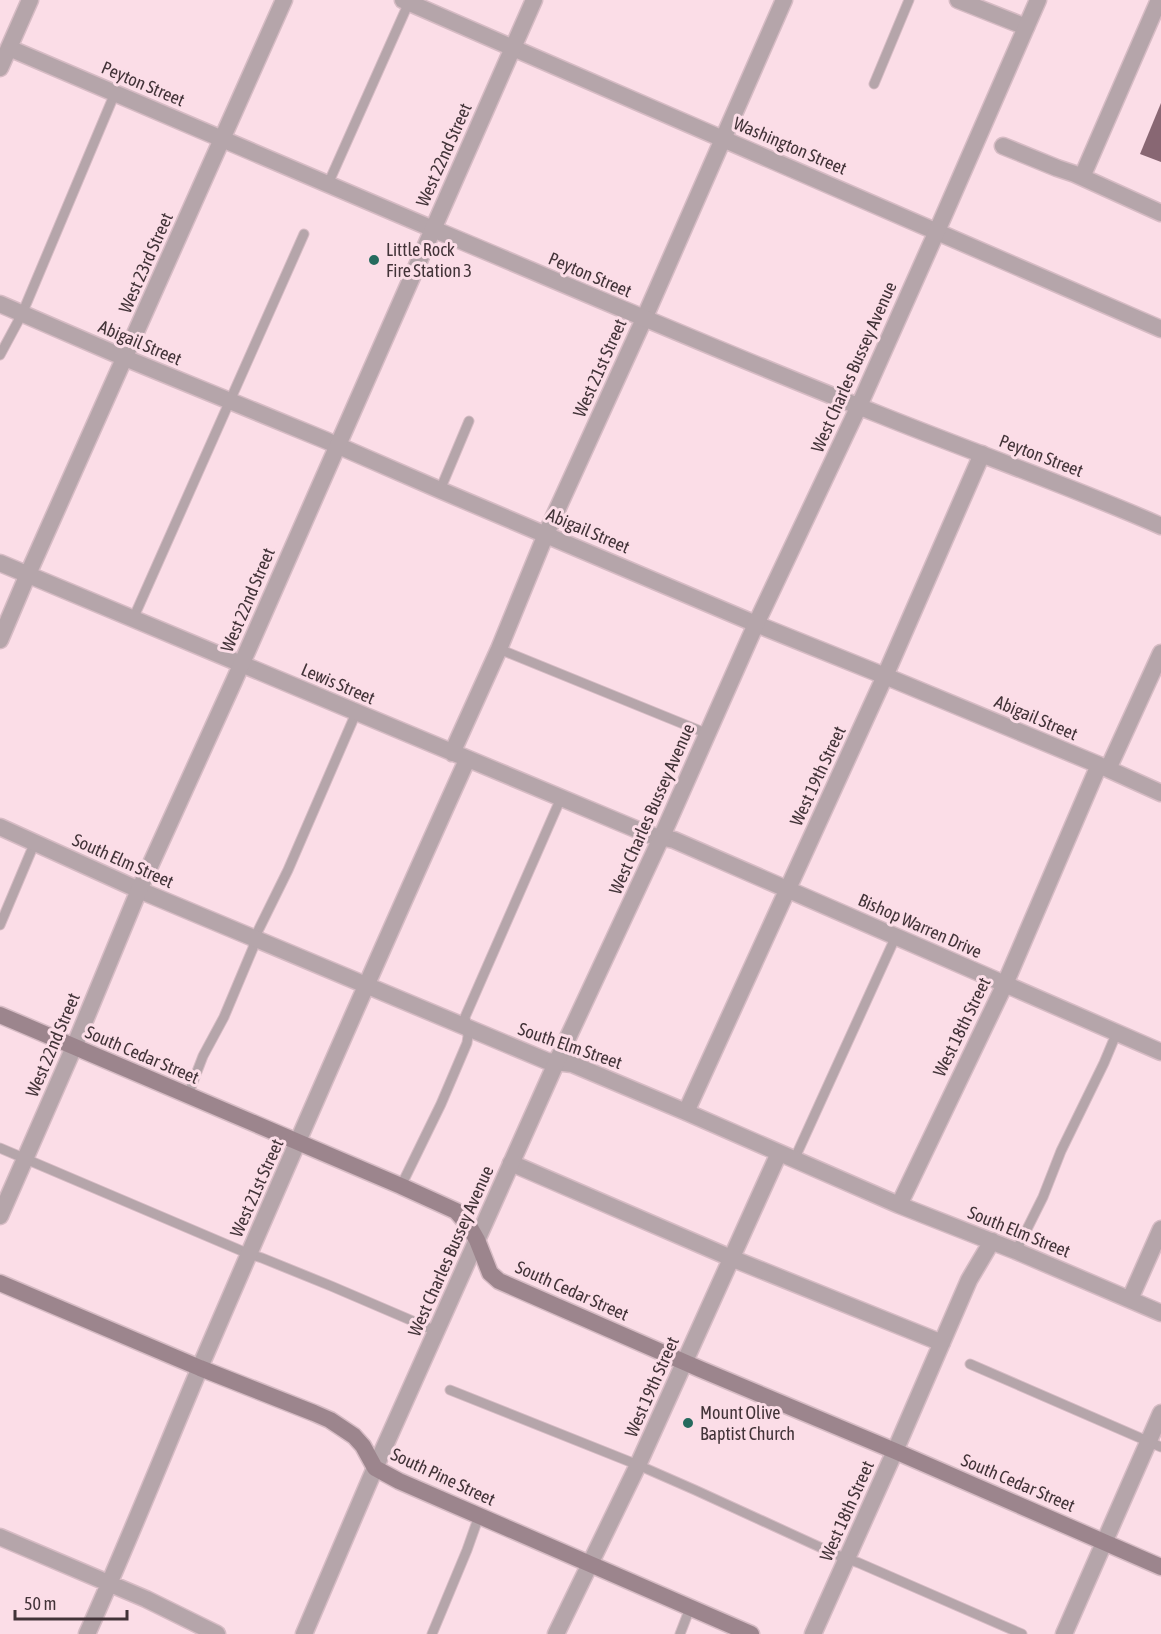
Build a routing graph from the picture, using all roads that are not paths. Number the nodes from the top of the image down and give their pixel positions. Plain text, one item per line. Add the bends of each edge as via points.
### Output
1 (30, 0) edge
2 (284, 0) edge
3 (534, 0) edge
4 (784, 0) edge
5 (909, 0) edge
6 (958, 0) edge
7 (1038, 0) edge
8 (407, 1) edge
9 (1159, 2) edge
10 (1026, 27) junction
11 (9, 48) junction
12 (513, 48) junction
13 (0, 68) edge
14 (874, 84) dead end
15 (115, 93) junction
16 (222, 139) junction
17 (723, 139) junction
18 (1003, 146) dead end
19 (1082, 177) junction
20 (328, 184) junction
21 (1161, 213) edge
22 (433, 229) junction
23 (937, 231) junction
24 (304, 234) dead end
25 (0, 304) edge
26 (22, 314) junction
27 (644, 319) junction
28 (1161, 329) edge
29 (0, 355) edge
30 (125, 358) junction
31 (230, 402) junction
32 (859, 406) junction
33 (469, 421) dead end
34 (337, 446) junction
35 (982, 454) junction
36 (440, 490) junction
37 (1161, 526) edge
38 (546, 534) junction
39 (0, 563) edge
40 (28, 574) junction
41 (133, 619) junction
42 (756, 624) junction
43 (0, 640) edge
44 (499, 649) junction
45 (1161, 653) edge
46 (242, 664) junction
47 (885, 676) junction
48 (356, 713) junction
49 (708, 734) junction
50 (459, 756) junction
51 (1104, 767) junction
52 (1161, 793) edge
53 (561, 798) junction
54 (0, 827) edge
55 (662, 836) junction
56 (35, 842) junction
57 (788, 889) junction
58 (139, 890) junction
59 (0, 925) edge
60 (896, 936) junction
61 (254, 939) junction
62 (1005, 984) junction
63 (365, 986) junction
64 (0, 1015) edge
65 (466, 1026) junction
66 (1117, 1032) junction
67 (74, 1047) junction
68 (1161, 1052) edge
69 (557, 1061) junction
70 (188, 1095) junction
71 (686, 1112) junction
72 (298, 1142) junction
73 (0, 1148) edge
74 (786, 1157) junction
75 (24, 1159) junction
76 (511, 1163) junction
77 (401, 1186) junction
78 (899, 1205) junction
79 (0, 1216) edge
80 (1161, 1229) edge
81 (477, 1240) junction
82 (992, 1241) junction
83 (1016, 1251) junction
84 (249, 1254) junction
85 (730, 1258) junction
86 (0, 1283) edge
87 (1130, 1299) junction
88 (1161, 1313) edge
89 (436, 1331) junction
90 (942, 1343) junction
91 (685, 1363) junction
92 (970, 1364) dead end
93 (200, 1368) junction
94 (450, 1390) dead end
95 (1161, 1413) edge
96 (1154, 1444) edge
97 (895, 1451) junction
98 (638, 1465) junction
99 (375, 1468) junction
100 (479, 1516) junction
101 (0, 1537) edge
102 (1104, 1542) junction
103 (846, 1559) junction
104 (589, 1564) junction
105 (1161, 1567) edge
106 (110, 1583) junction
107 (690, 1608) junction
108 (87, 1634) edge
109 (217, 1634) edge
110 (304, 1634) edge
111 (432, 1634) edge
112 (556, 1634) edge
113 (680, 1634) edge
114 (751, 1634) edge
115 (813, 1634) edge
116 (1022, 1634) edge
117 (1064, 1634) edge

1 - 11 street
2 - 16 street, West 23rd Street
3 - 12 street, West 22nd Street
4 - 17 street, West 21st Street
5 - 14 lane
6 - 10 street
7 - 10 street, West Charles Bussey Avenue
8 - 12 street, Washington Street
8 - 20 lane
9 - 19 street
10 - 23 street, West Charles Bussey Avenue
11 - 13 street
11 - 15 street, Peyton Street
12 - 17 street, Washington Street
12 - 22 street, West 22nd Street
15 - 16 street, Peyton Street
15 - 26 lane
16 - 20 street, Peyton Street
16 - 30 street, West 23rd Street
17 - 23 street, Washington Street
17 - 27 street, West 21st Street
18 - 19 street
19 - 21 street
20 - 22 street, Peyton Street
22 - 27 street, Peyton Street
22 - 34 street, West 22nd Street
23 - 28 street, Washington Street
23 - 32 street, West Charles Bussey Avenue
24 - 31 lane
25 - 26 street, Abigail Street
26 - 29 lane
26 - 30 street, Abigail Street
27 - 32 street, Peyton Street
27 - 38 street, West 21st Street
30 - 31 street, Abigail Street
30 - 40 street, West 23rd Street
31 - 34 street, Abigail Street
31 - 41 lane
32 - 35 street, Peyton Street
32 - 42 street, West Charles Bussey Avenue
33 - 36 lane
34 - 36 street, Abigail Street
34 - 46 street, West 22nd Street
35 - 37 street, Peyton Street
35 - 47 street, West 19th Street
36 - 38 street, Abigail Street
38 - 42 street, Abigail Street
38 - 44 street, West 21st Street
39 - 40 street, Lewis Street
40 - 41 street, Lewis Street
40 - 43 street, West 23rd Street
41 - 46 street, Lewis Street
42 - 47 street, Abigail Street
42 - 49 street, West Charles Bussey Avenue
44 - 49 lane
44 - 50 street, West 21st Street
45 - 51 street, West 18th Street
46 - 48 street, Lewis Street
46 - 58 street, West 22nd Street
47 - 51 street, Abigail Street
47 - 57 street, West 19th Street
48 - 50 street, Lewis Street
48 - 61 lane
49 - 55 street, West Charles Bussey Avenue
50 - 53 street, Lewis Street
50 - 63 street, West 21st Street
51 - 52 street, Abigail Street
51 - 62 street, West 18th Street
53 - 55 street, Lewis Street via 650,836
53 - 65 lane via 465,1017
54 - 56 street, South Elm Street
55 - 57 street, Bishop Warren Drive
55 - 69 street, West Charles Bussey Avenue
56 - 58 street, South Elm Street
56 - 59 lane
57 - 60 street, Bishop Warren Drive
57 - 71 street, West 19th Street
58 - 61 street, South Elm Street
58 - 67 street, West 22nd Street
60 - 62 street, Bishop Warren Drive
60 - 74 lane
61 - 63 street, South Elm Street
61 - 70 lane
62 - 66 street, Bishop Warren Drive
62 - 78 street, West 18th Street
63 - 65 street, South Elm Street
63 - 72 street, West 21st Street
64 - 67 main road, South Cedar Street
65 - 69 street, South Elm Street via 547,1062
65 - 77 lane via 467,1043
66 - 68 street, Bishop Warren Drive
66 - 83 lane
67 - 70 main road, South Cedar Street
67 - 75 street, West 22nd Street
69 - 71 street, South Elm Street
69 - 76 street, West Charles Bussey Avenue
70 - 72 main road, South Cedar Street
71 - 74 street, South Elm Street
72 - 77 main road, South Cedar Street
72 - 84 street, West 21st Street
73 - 75 lane
74 - 78 street, South Elm Street
74 - 85 street, West 19th Street
75 - 79 street, West 22nd Street
75 - 84 lane
76 - 81 street, West Charles Bussey Avenue
76 - 85 street
77 - 81 main road, South Cedar Street via 456,1211
78 - 82 street, South Elm Street
80 - 87 street
81 - 89 street, West Charles Bussey Avenue
81 - 91 main road, South Cedar Street via 486,1266 500,1281
82 - 83 street, South Elm Street
82 - 90 street, West 18th Street via 969,1280
83 - 87 street, South Elm Street
84 - 89 lane
84 - 93 street, West 21st Street
85 - 90 street
85 - 91 street, West 19th Street
86 - 93 main road, South Pine Street
87 - 88 street, South Elm Street
89 - 99 street, West Charles Bussey Avenue
90 - 97 street, West 18th Street
91 - 97 main road, South Cedar Street
91 - 98 street, West 19th Street
92 - 96 lane
93 - 99 main road, South Pine Street via 330,1420 354,1436
93 - 106 street, West 21st Street
94 - 98 lane
95 - 96 street
96 - 102 street
97 - 102 main road, South Cedar Street
97 - 103 street, West 18th Street
98 - 103 lane
98 - 104 street, West 19th Street
99 - 100 main road, South Pine Street
99 - 110 street, West Charles Bussey Avenue
100 - 104 main road, South Pine Street
100 - 111 lane
101 - 106 street
102 - 105 main road, South Cedar Street
102 - 117 street
103 - 115 street, West 18th Street
103 - 116 lane
104 - 107 main road, South Pine Street
104 - 112 street, West 19th Street
106 - 108 street, West 21st Street
106 - 109 street
107 - 113 lane
107 - 114 main road, South Pine Street

